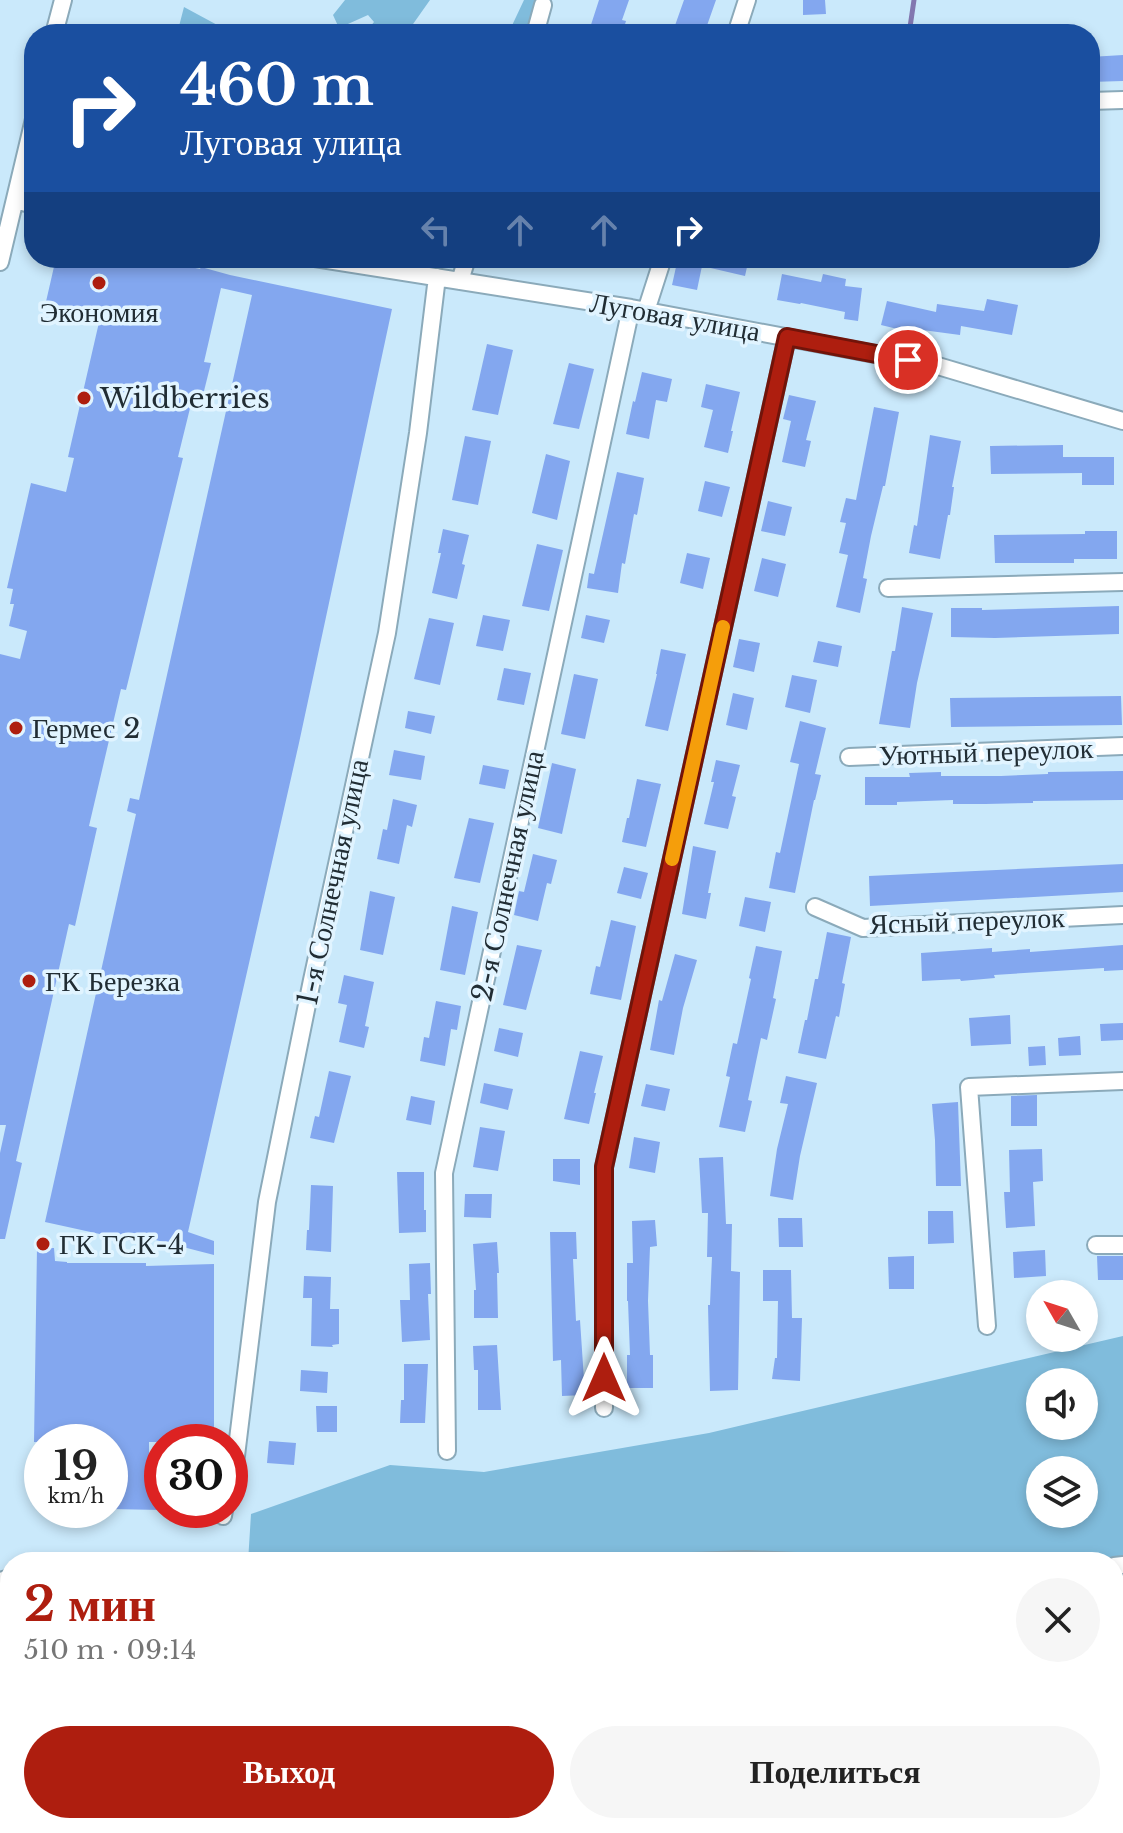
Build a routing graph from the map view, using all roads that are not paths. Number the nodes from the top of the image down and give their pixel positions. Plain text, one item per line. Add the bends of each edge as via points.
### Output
1 (63, 0) edge
2 (747, 0) edge
3 (543, 5) dead end
4 (57, 24) edge
5 (538, 24) edge
6 (739, 24) edge
7 (1123, 100) edge
8 (1100, 101) edge
9 (24, 162) edge
10 (15, 200) junction
11 (24, 202) edge
12 (0, 262) edge
13 (379, 268) edge
14 (464, 268) edge
15 (658, 268) edge
16 (437, 277) junction
17 (460, 281) junction
18 (638, 309) junction
19 (787, 337) junction
20 (1123, 421) edge
21 (1123, 582) edge
22 (888, 588) dead end
23 (1123, 746) edge
24 (849, 757) dead end
25 (815, 907) dead end
26 (1123, 915) edge
27 (1123, 1081) edge
28 (1096, 1245) dead end
29 (1123, 1245) edge
30 (987, 1326) dead end
31 (604, 1408) dead end
32 (240, 1424) edge
33 (447, 1451) dead end

1 - 4 street
2 - 6 street
3 - 5 street
7 - 8 street
9 - 10 street
10 - 11 street
10 - 12 street
13 - 16 street, Луговая улица
14 - 17 street
15 - 18 street, 2-я Солнечная улица
16 - 17 street, Луговая улица
16 - 32 street, 1-я Солнечная улица via 387,633 267,1202
17 - 18 street, Луговая улица
18 - 19 street, Луговая улица
18 - 33 street, 2-я Солнечная улица via 444,1173
19 - 20 street, Луговая улица via 938,366
19 - 31 street via 604,1167
21 - 22 street
23 - 24 street, Уютный переулок
25 - 26 street, Ясный переулок via 863,928
27 - 30 street via 969,1087
28 - 29 street

